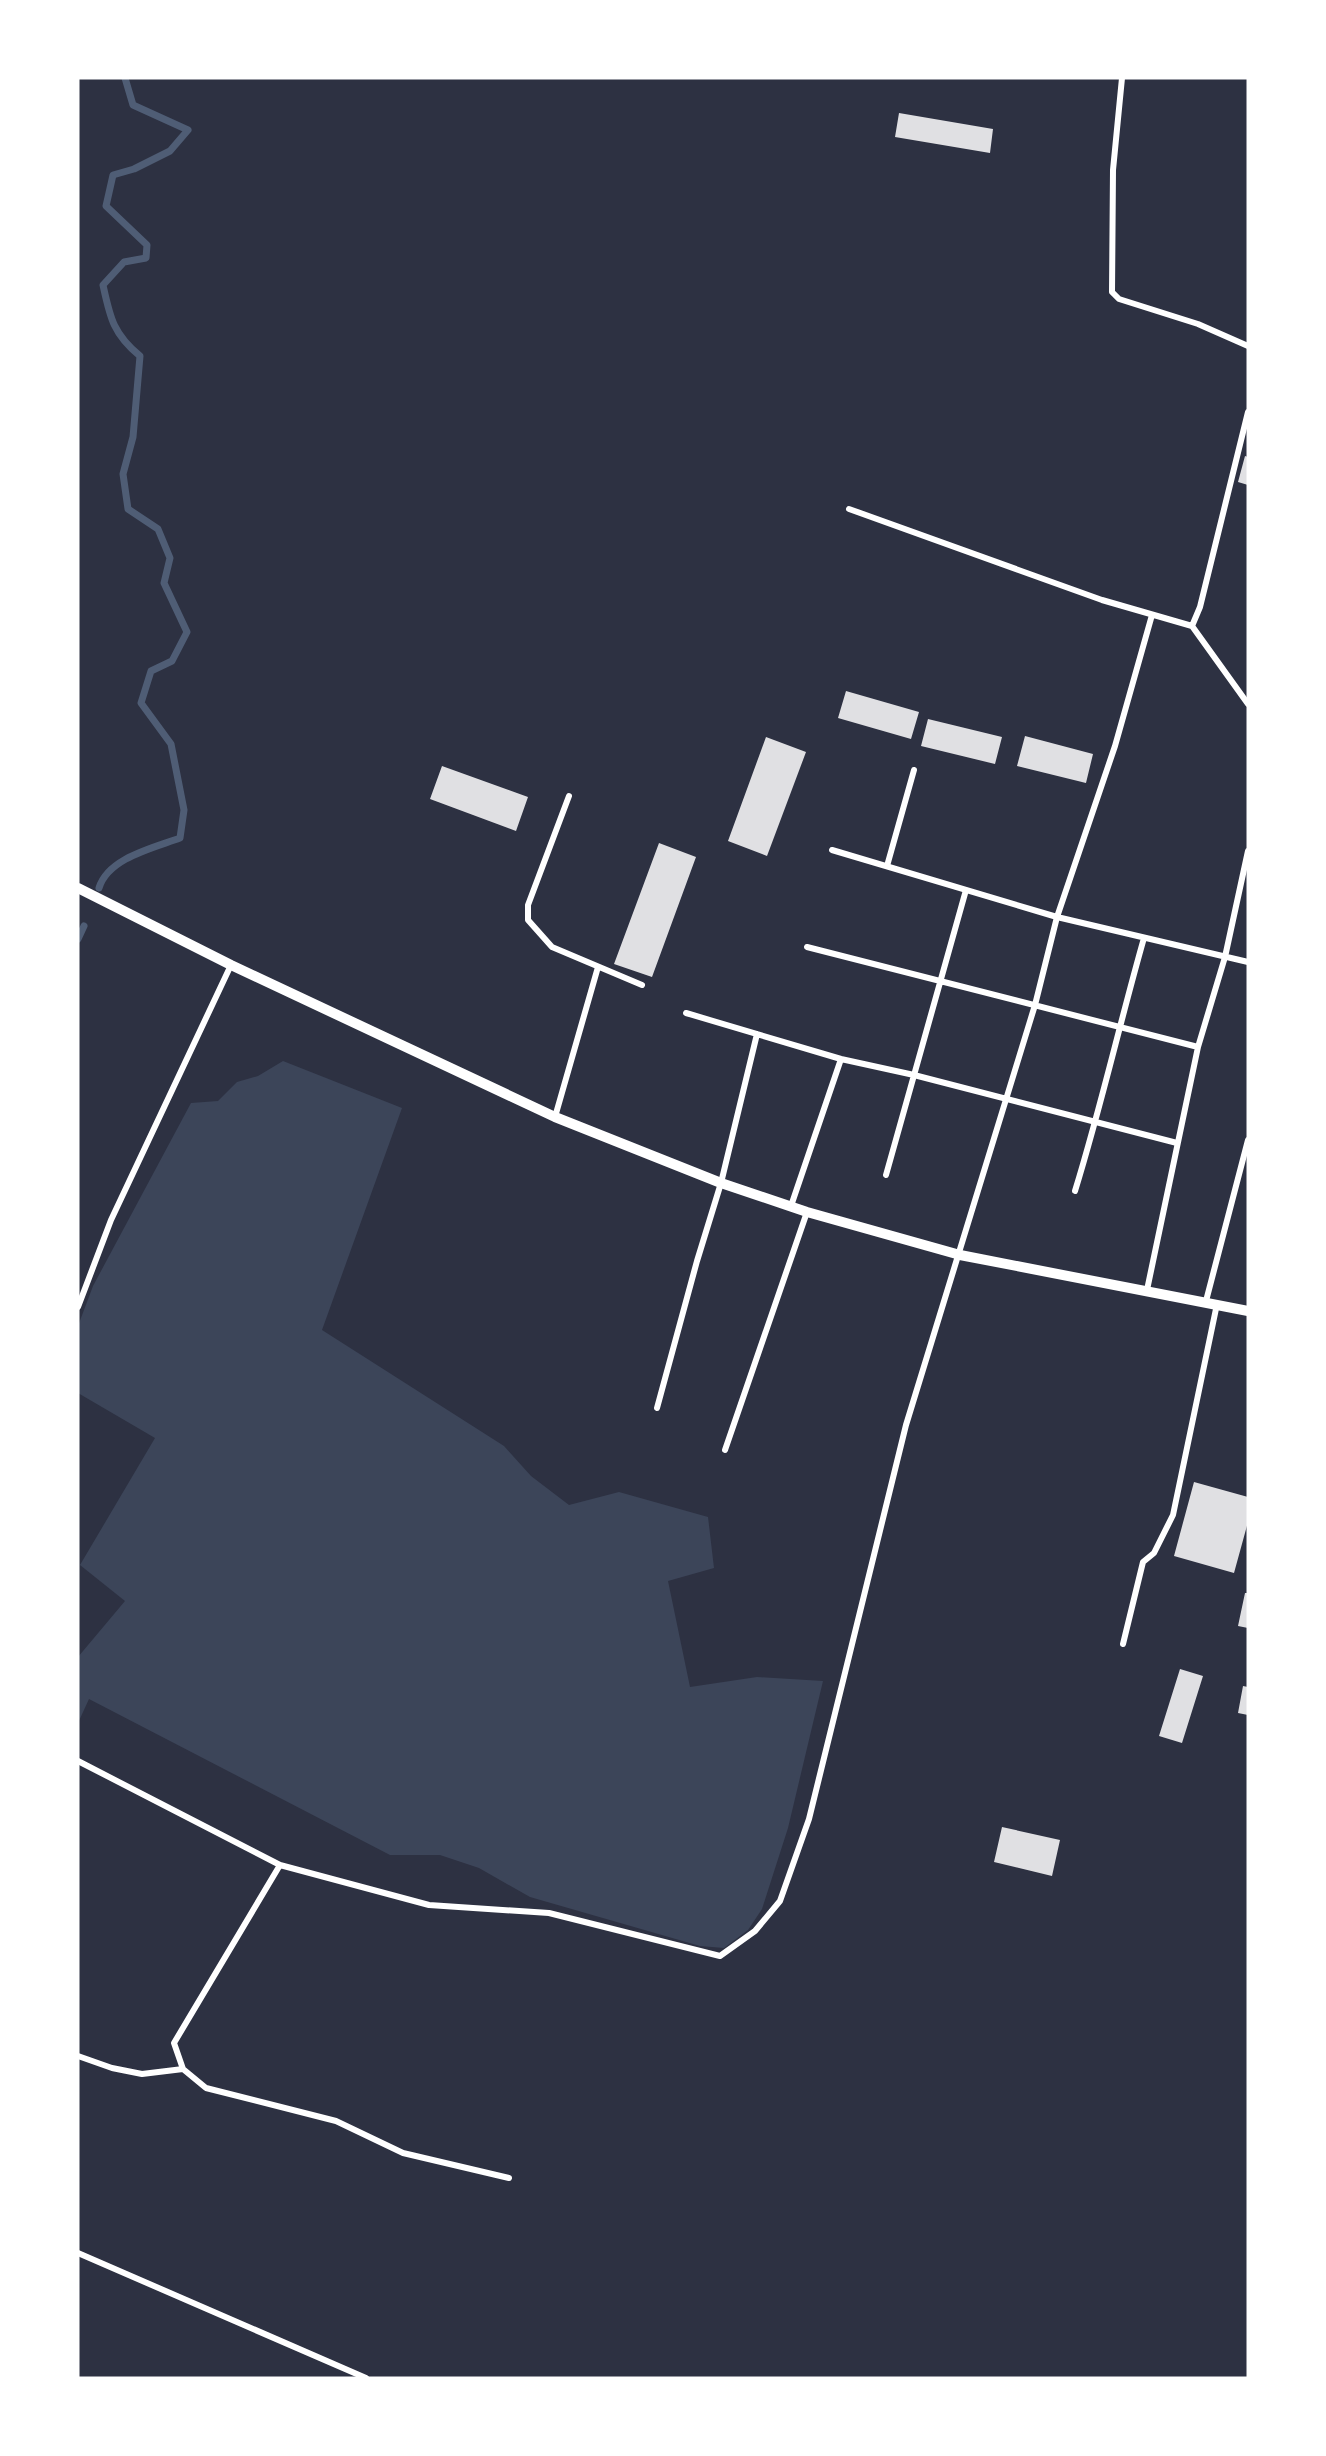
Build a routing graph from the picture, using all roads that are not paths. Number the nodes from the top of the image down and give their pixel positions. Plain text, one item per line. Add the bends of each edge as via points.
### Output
1 (1122, 78) edge
2 (1248, 346) edge
3 (1248, 412) edge
4 (849, 509) dead end
5 (1152, 615) junction
6 (1192, 626) junction
7 (1248, 704) edge
8 (914, 770) dead end
9 (569, 796) dead end
10 (832, 850) dead end
11 (1248, 851) edge
12 (887, 866) junction
13 (78, 888) edge
14 (966, 890) junction
15 (1057, 917) junction
16 (1144, 938) junction
17 (807, 947) dead end
18 (1226, 957) junction
19 (1248, 962) edge
20 (231, 965) junction
21 (598, 967) junction
22 (939, 980) junction
23 (642, 985) dead end
24 (1035, 1005) junction
25 (686, 1013) dead end
26 (1118, 1028) junction
27 (757, 1034) junction
28 (1198, 1047) junction
29 (841, 1059) junction
30 (914, 1075) junction
31 (1007, 1098) junction
32 (555, 1117) junction
33 (1096, 1122) junction
34 (1248, 1140) edge
35 (1177, 1143) junction
36 (886, 1175) dead end
37 (721, 1183) junction
38 (1075, 1191) dead end
39 (791, 1206) junction
40 (807, 1212) junction
41 (960, 1255) junction
42 (1147, 1290) junction
43 (1212, 1302) junction
44 (78, 1307) edge
45 (1248, 1311) edge
46 (657, 1408) dead end
47 (725, 1450) dead end
48 (1123, 1644) dead end
49 (78, 1761) edge
50 (280, 1865) junction
51 (78, 2056) edge
52 (183, 2069) junction
53 (509, 2178) dead end
54 (78, 2253) edge
55 (366, 2378) edge

1 - 2 street via 1113,170 1112,292 1119,299 1198,324
3 - 6 street
4 - 5 street
5 - 6 street
5 - 15 street via 1115,746
6 - 7 street
8 - 12 street
9 - 21 street via 528,905 528,920 552,947
10 - 12 street
11 - 18 street
12 - 14 street
13 - 20 street
14 - 15 street
14 - 22 street
15 - 16 street
15 - 24 street
16 - 18 street
16 - 26 street
17 - 22 street
18 - 19 street
18 - 28 street
20 - 32 street
20 - 44 street via 111,1220
21 - 23 street
21 - 32 street
22 - 24 street
22 - 30 street
24 - 26 street
24 - 31 street
25 - 27 street
26 - 28 street
26 - 33 street
27 - 29 street
27 - 37 street
28 - 35 street
29 - 30 street
29 - 39 street
30 - 31 street
30 - 36 street
31 - 33 street
31 - 41 street
32 - 37 street
33 - 35 street
33 - 38 street
34 - 43 street
35 - 42 street
37 - 39 street
37 - 46 street
39 - 40 street
40 - 41 street
40 - 47 street
41 - 42 street
41 - 50 street via 906,1425 809,1819 780,1901 755,1931 720,1956 549,1913 429,1905
42 - 43 street
43 - 45 street
43 - 48 street via 1173,1515 1154,1553 1143,1562
49 - 50 street
50 - 52 street via 174,2043
51 - 52 street via 142,2074
52 - 53 street via 206,2088 336,2121 403,2153
54 - 55 street

